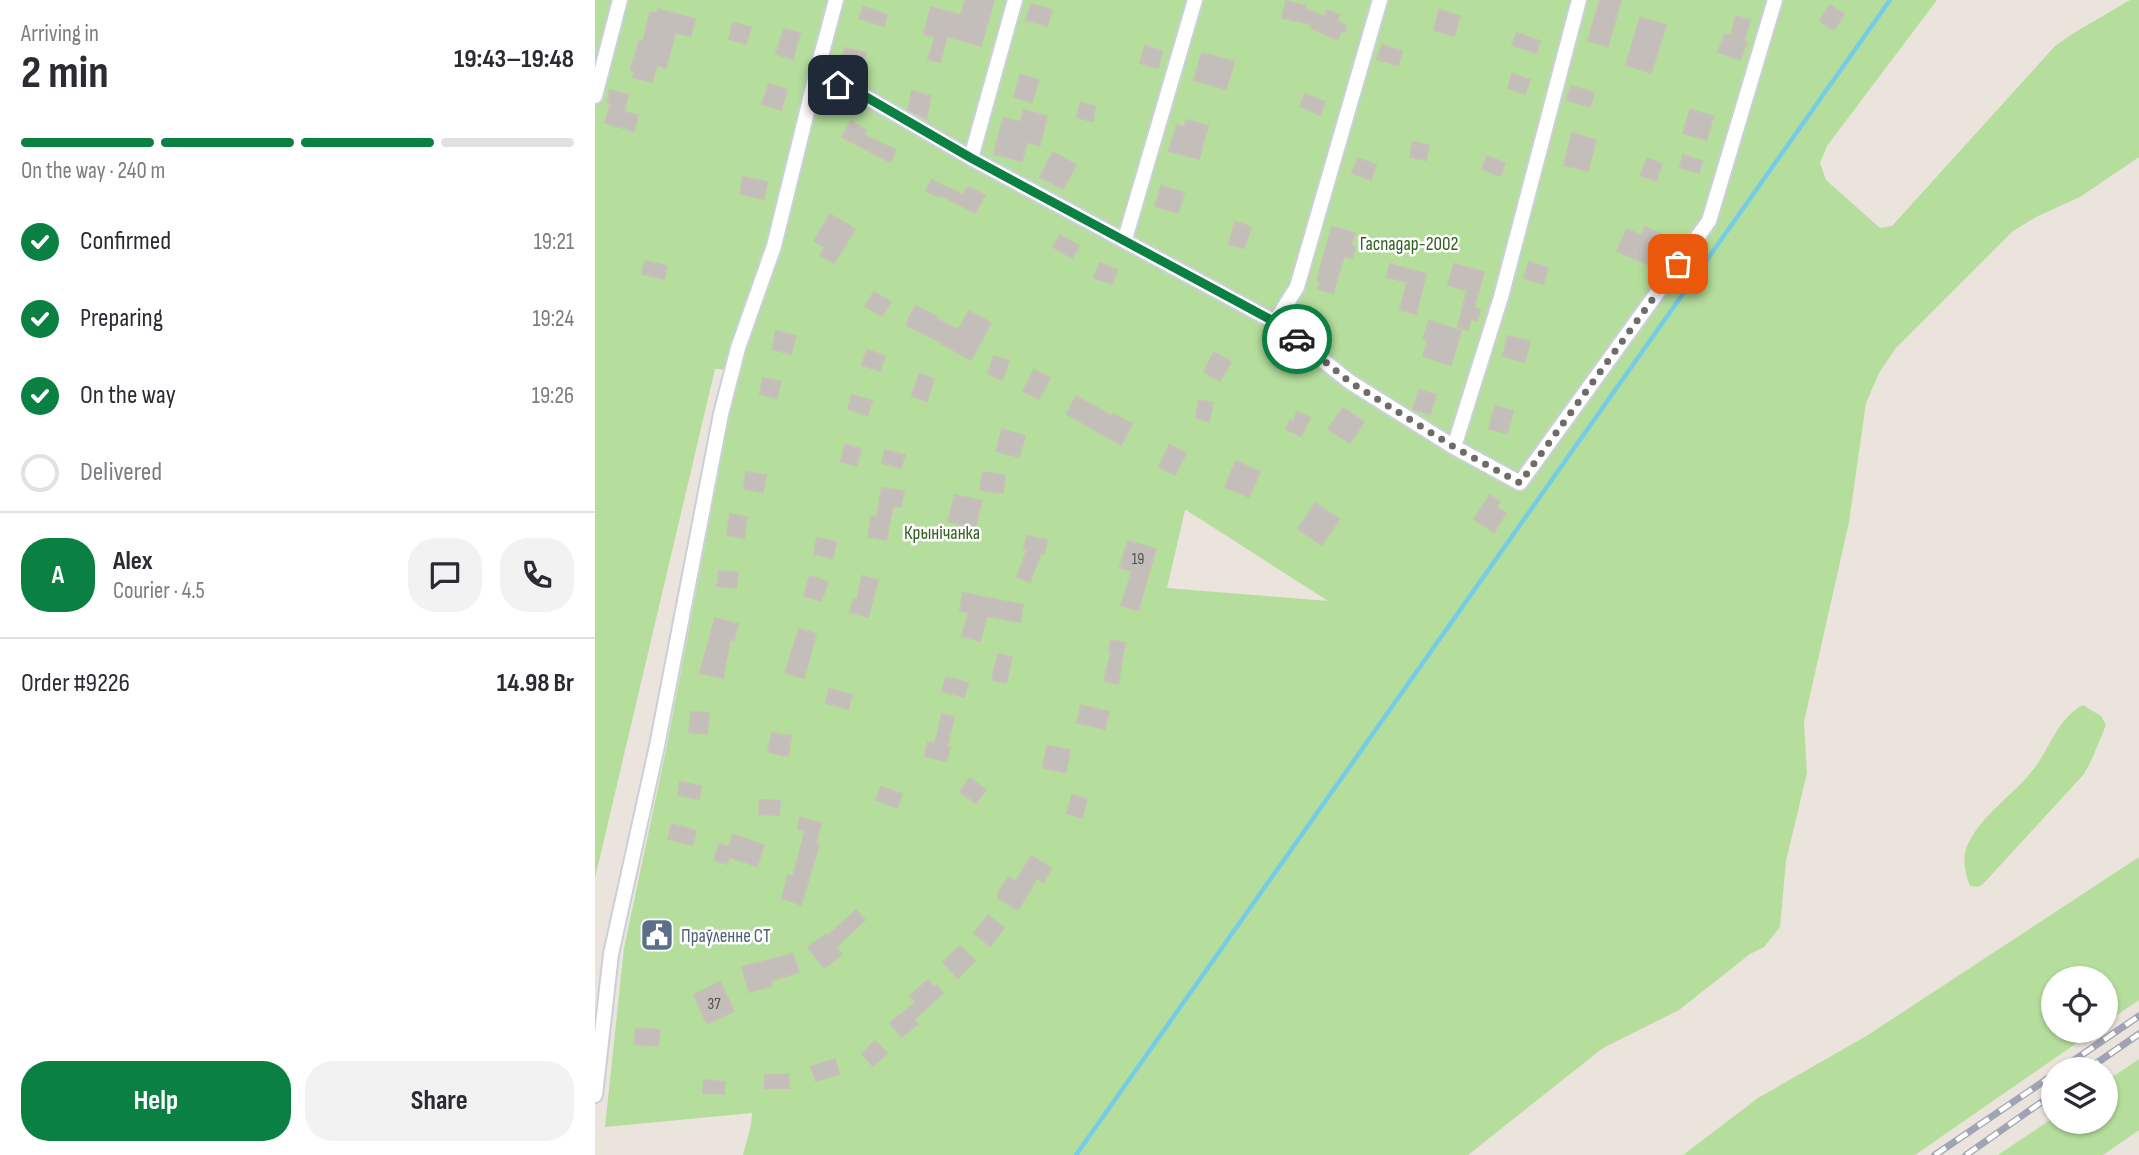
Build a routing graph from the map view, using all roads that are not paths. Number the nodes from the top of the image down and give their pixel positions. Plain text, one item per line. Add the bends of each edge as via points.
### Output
1 (620, 0) edge
2 (836, 0) edge
3 (1015, 0) edge
4 (1195, 0) edge
5 (1380, 0) edge
6 (1579, 0) edge
7 (1775, 0) edge
8 (816, 75) junction
9 (595, 96) edge
10 (971, 158) junction
11 (1125, 239) junction
12 (1275, 322) junction
13 (1454, 447) junction
14 (595, 1095) edge

1 - 9 street
2 - 8 street
3 - 10 street
4 - 11 street
5 - 12 street via 1297,287
6 - 13 street via 1501,297
7 - 13 street via 1709,221 1520,483
8 - 10 street via 861,94
8 - 14 street via 774,246 738,348 721,414 657,746 611,954
10 - 11 street
11 - 12 street
12 - 13 street via 1350,382

